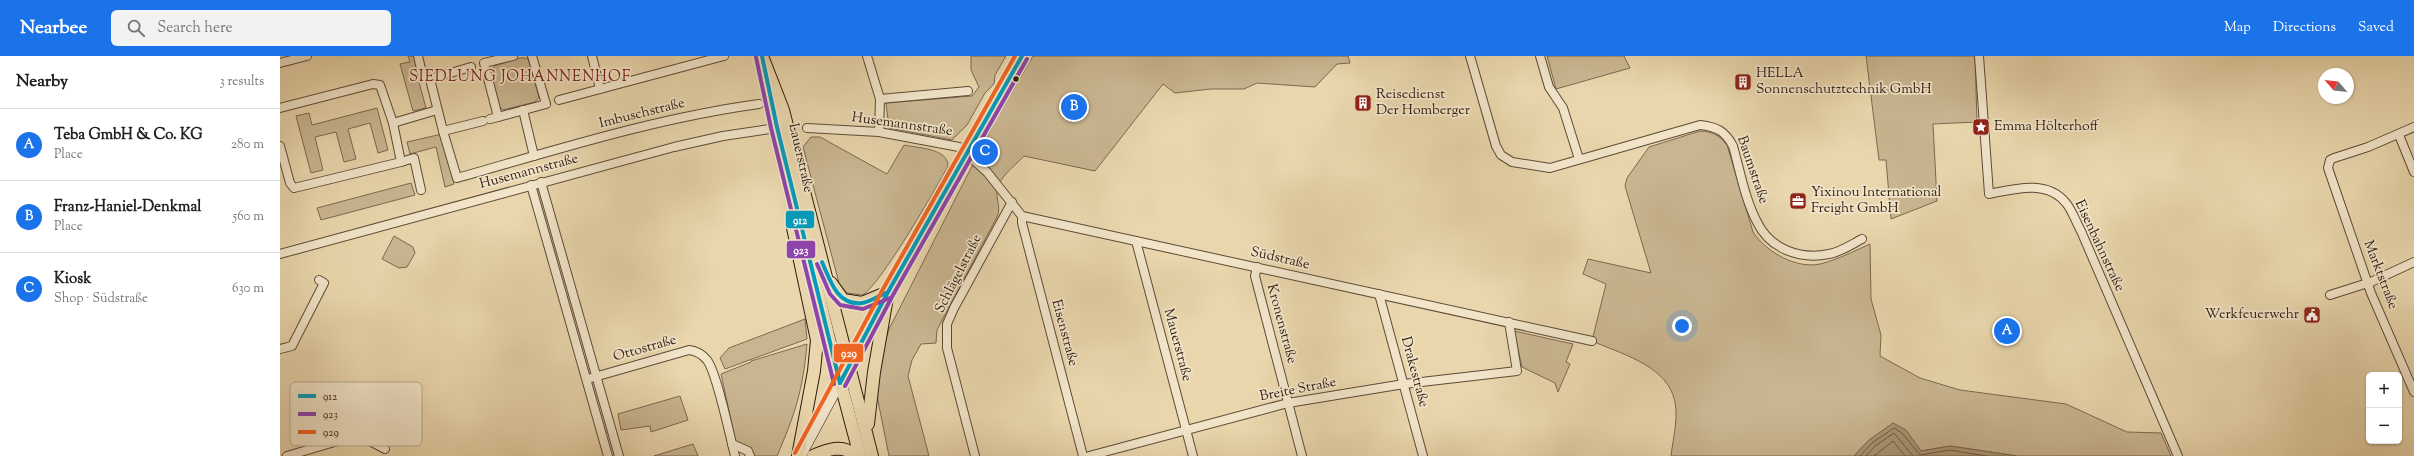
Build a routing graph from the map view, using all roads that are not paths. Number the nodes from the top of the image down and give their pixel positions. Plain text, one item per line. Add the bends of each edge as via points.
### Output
1 (307, 56) edge
2 (418, 56) edge
3 (509, 56) edge
4 (532, 56) edge
5 (592, 56) edge
6 (724, 56) edge
7 (762, 56) edge
8 (867, 56) edge
9 (1022, 56) edge
10 (1470, 56) edge
11 (1540, 56) edge
12 (1979, 56) edge
13 (704, 59) edge
14 (280, 63) edge
15 (484, 63) junction
16 (430, 78) junction
17 (600, 89) junction
18 (968, 91) dead end
19 (880, 99) junction
20 (546, 104) junction
21 (758, 104) dead end
22 (280, 108) edge
23 (437, 110) junction
24 (523, 110) junction
25 (490, 119) junction
26 (393, 123) junction
27 (782, 127) junction
28 (807, 128) dead end
29 (2414, 128) edge
30 (444, 131) junction
31 (879, 132) junction
32 (2398, 135) junction
33 (280, 146) edge
34 (967, 153) junction
35 (534, 156) junction
36 (1579, 159) junction
37 (401, 162) junction
38 (787, 169) junction
39 (2414, 172) edge
40 (542, 182) junction
41 (531, 185) junction
42 (421, 190) dead end
43 (1012, 202) junction
44 (1022, 216) junction
45 (1862, 238) dead end
46 (1136, 241) junction
47 (280, 254) edge
48 (2414, 262) edge
49 (1257, 267) junction
50 (823, 270) junction
51 (319, 280) dead end
52 (2368, 283) junction
53 (888, 292) junction
54 (1379, 294) junction
55 (2330, 295) dead end
56 (1509, 322) junction
57 (1592, 341) dead end
58 (280, 349) edge
59 (850, 365) junction
60 (596, 376) junction
61 (586, 379) junction
62 (840, 383) junction
63 (1404, 384) junction
64 (2414, 392) edge
65 (1288, 403) junction
66 (867, 431) junction
67 (1186, 431) junction
68 (732, 444) junction
69 (319, 446) edge
70 (380, 446) edge
71 (385, 449) dead end
72 (287, 456) edge
73 (608, 456) edge
74 (618, 456) edge
75 (735, 456) edge
76 (750, 456) edge
77 (799, 456) edge
78 (813, 456) edge
79 (855, 456) edge
80 (860, 456) edge
81 (872, 456) edge
82 (975, 456) edge
83 (1083, 456) edge
84 (1089, 456) edge
85 (1193, 456) edge
86 (1302, 456) edge
87 (1423, 456) edge
88 (2178, 456) edge

1 - 14 street
2 - 16 street via 422,72
3 - 15 street
4 - 20 street
5 - 17 street
6 - 13 street
7 - 27 main road, Lauerstraße
8 - 19 street
9 - 34 main road
10 - 36 street, Baumstraße via 1500,154 1512,162 1550,168
11 - 36 street via 1549,87 1563,107
12 - 88 street, Eisenbahnstraße via 1989,194 2020,187 2040,188 2050,191 2066,203
13 - 17 street
15 - 16 street
15 - 25 street
16 - 23 street
17 - 20 street
18 - 19 street
19 - 31 street
20 - 24 street
21 - 35 street, Imbuschstraße via 666,120
22 - 26 street via 373,84 380,85 383,90
23 - 26 street
23 - 30 street
24 - 25 street
24 - 35 street
25 - 30 street
26 - 37 street
27 - 38 main road, Lauerstraße
27 - 40 street, Husemannstraße via 674,147
27 - 50 main road, Lauerstraße
28 - 31 street, Husemannstraße
29 - 32 street
30 - 35 street, Imbuschstraße via 457,178
31 - 34 street, Husemannstraße via 959,147
32 - 39 street
32 - 52 street, Marktstraße via 2334,158 2328,164 2330,177
33 - 37 street via 290,183 294,188
34 - 43 street
34 - 53 main road
36 - 45 street, Baumstraße via 1700,125 1716,127 1727,135 1733,146 1756,222 1766,238 1784,250 1806,256 1829,254
37 - 42 street via 414,158
38 - 62 main road, Lauerstraße
38 - 77 main road via 792,221 817,340
40 - 41 street, Husemannstraße
40 - 60 street
41 - 47 street, Husemannstraße
41 - 61 street
43 - 44 street
43 - 82 street, Schlägelstraße via 947,324 947,348
44 - 46 street, Südstraße
44 - 83 street, Eisenstraße
46 - 49 street, Südstraße
46 - 67 street, Mauerstraße
48 - 52 street
49 - 54 street, Südstraße
49 - 65 street, Kronenstraße via 1255,276
50 - 53 main road via 843,300 862,303
50 - 59 main road, Lauerstraße
51 - 58 street via 324,283 292,346
52 - 55 street
52 - 64 street, Marktstraße
53 - 59 main road
53 - 66 main road
54 - 56 street, Südstraße
54 - 63 street, Drakestraße
56 - 57 street, Südstraße
56 - 63 street, Breite Straße via 1517,371
59 - 62 main road
59 - 66 main road, Lauerstraße
60 - 61 street, Ottostraße
60 - 68 street, Ottostraße via 689,350 698,352 708,361
60 - 74 street
61 - 73 street
62 - 77 main road
62 - 80 main road, Lauerstraße
63 - 65 street, Breite Straße
63 - 87 street, Drakestraße
65 - 67 street, Breite Straße
65 - 86 street, Kronenstraße
66 - 81 main road
67 - 84 street, Breite Straße
67 - 85 street, Mauerstraße
68 - 75 street, Ottostraße
68 - 76 street via 748,451
69 - 72 street
70 - 71 street
78 - 79 main road via 832,449 844,449

